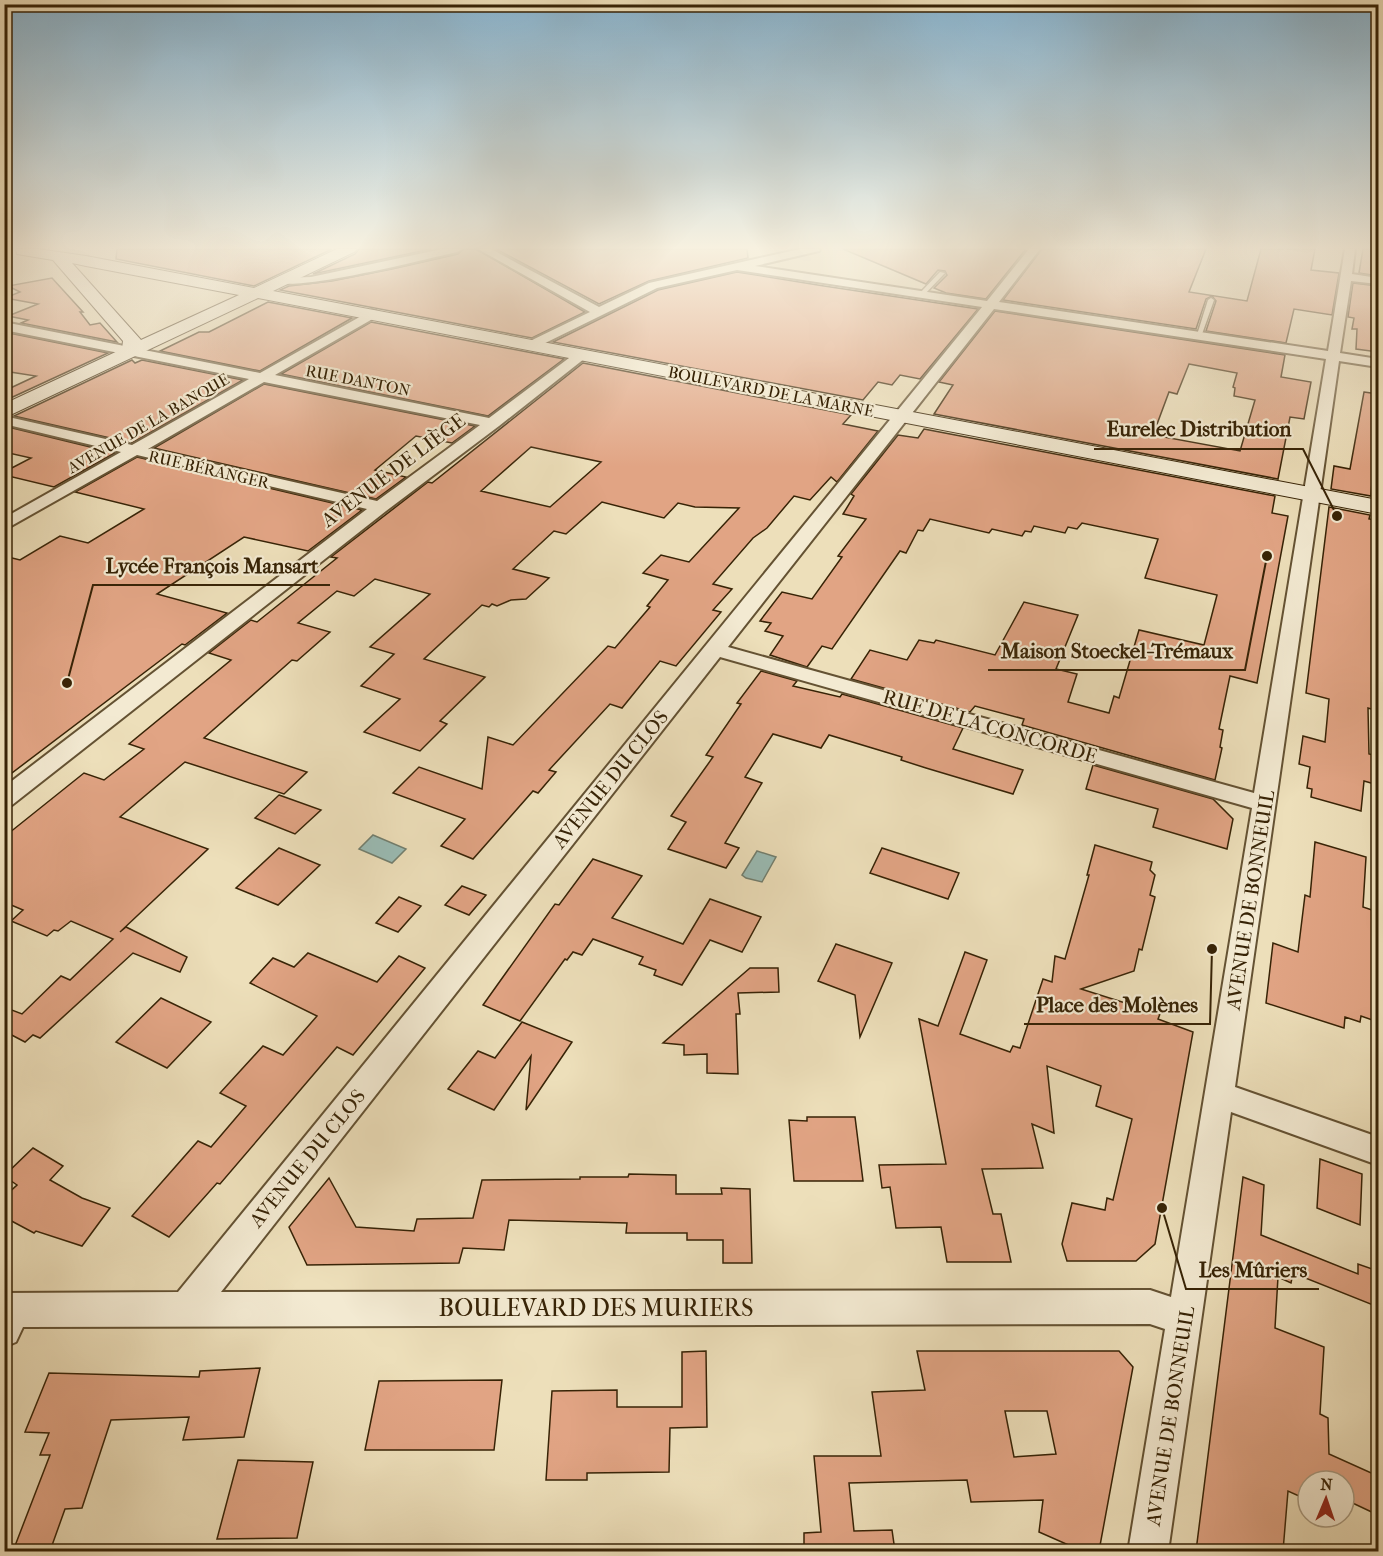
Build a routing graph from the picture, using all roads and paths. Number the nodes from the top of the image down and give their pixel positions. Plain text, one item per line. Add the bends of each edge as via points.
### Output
1 (116, 322) edge
2 (194, 322) edge
3 (359, 322) edge
4 (412, 322) edge
5 (580, 322) edge
6 (978, 322) edge
7 (1099, 322) edge
8 (1203, 322) edge
9 (1339, 322) edge
10 (4, 326) edge
11 (1198, 336) junction
12 (533, 345) junction
13 (131, 351) junction
14 (582, 355) junction
15 (1333, 357) junction
16 (1378, 363) edge
17 (262, 378) junction
18 (4, 412) edge
19 (901, 416) junction
20 (4, 420) edge
21 (494, 423) junction
22 (134, 452) junction
23 (1314, 494) junction
24 (380, 507) junction
25 (1378, 507) edge
26 (4, 525) edge
27 (714, 649) junction
28 (4, 800) edge
29 (1265, 804) junction
30 (1220, 1095) junction
31 (1378, 1151) edge
32 (186, 1309) junction
33 (7, 1316) edge
34 (1185, 1319) junction
35 (1148, 1551) edge

1 - 13 street via 132,340
2 - 13 street
3 - 17 street, AVENUE DE LA BANQUE
4 - 12 street, BOULEVARD DE LA MARNE
5 - 12 street
6 - 19 street, AVENUE DU CLOS
7 - 11 street
8 - 11 lane
9 - 15 street, AVENUE DE BONNEUIL
10 - 13 street, RUE DANTON
11 - 15 street
12 - 14 street, BOULEVARD DE LA MARNE
13 - 17 street, RUE DANTON
13 - 18 street
14 - 19 street, BOULEVARD DE LA MARNE
14 - 21 street, AVENUE DE LIÈGE
15 - 16 street
15 - 23 street, AVENUE DE BONNEUIL
17 - 21 street, RUE DANTON
17 - 22 street, AVENUE DE LA BANQUE
19 - 23 street, BOULEVARD DE LA MARNE
19 - 27 street, AVENUE DU CLOS
20 - 22 street, RUE BÉRANGER
21 - 24 street, AVENUE DE LIÈGE
22 - 24 street, RUE BÉRANGER
22 - 26 street, AVENUE DE LA BANQUE
23 - 25 street, BOULEVARD DE LA MARNE
23 - 29 street, AVENUE DE BONNEUIL
24 - 28 street, AVENUE DE LIÈGE
27 - 29 street, RUE DE LA CONCORDE
27 - 32 street, AVENUE DU CLOS
29 - 30 street, AVENUE DE BONNEUIL
30 - 31 street
30 - 34 street, AVENUE DE BONNEUIL
32 - 33 street, BOULEVARD DES MURIERS
32 - 34 street, BOULEVARD DES MURIERS via 1150,1307
34 - 35 street, AVENUE DE BONNEUIL

